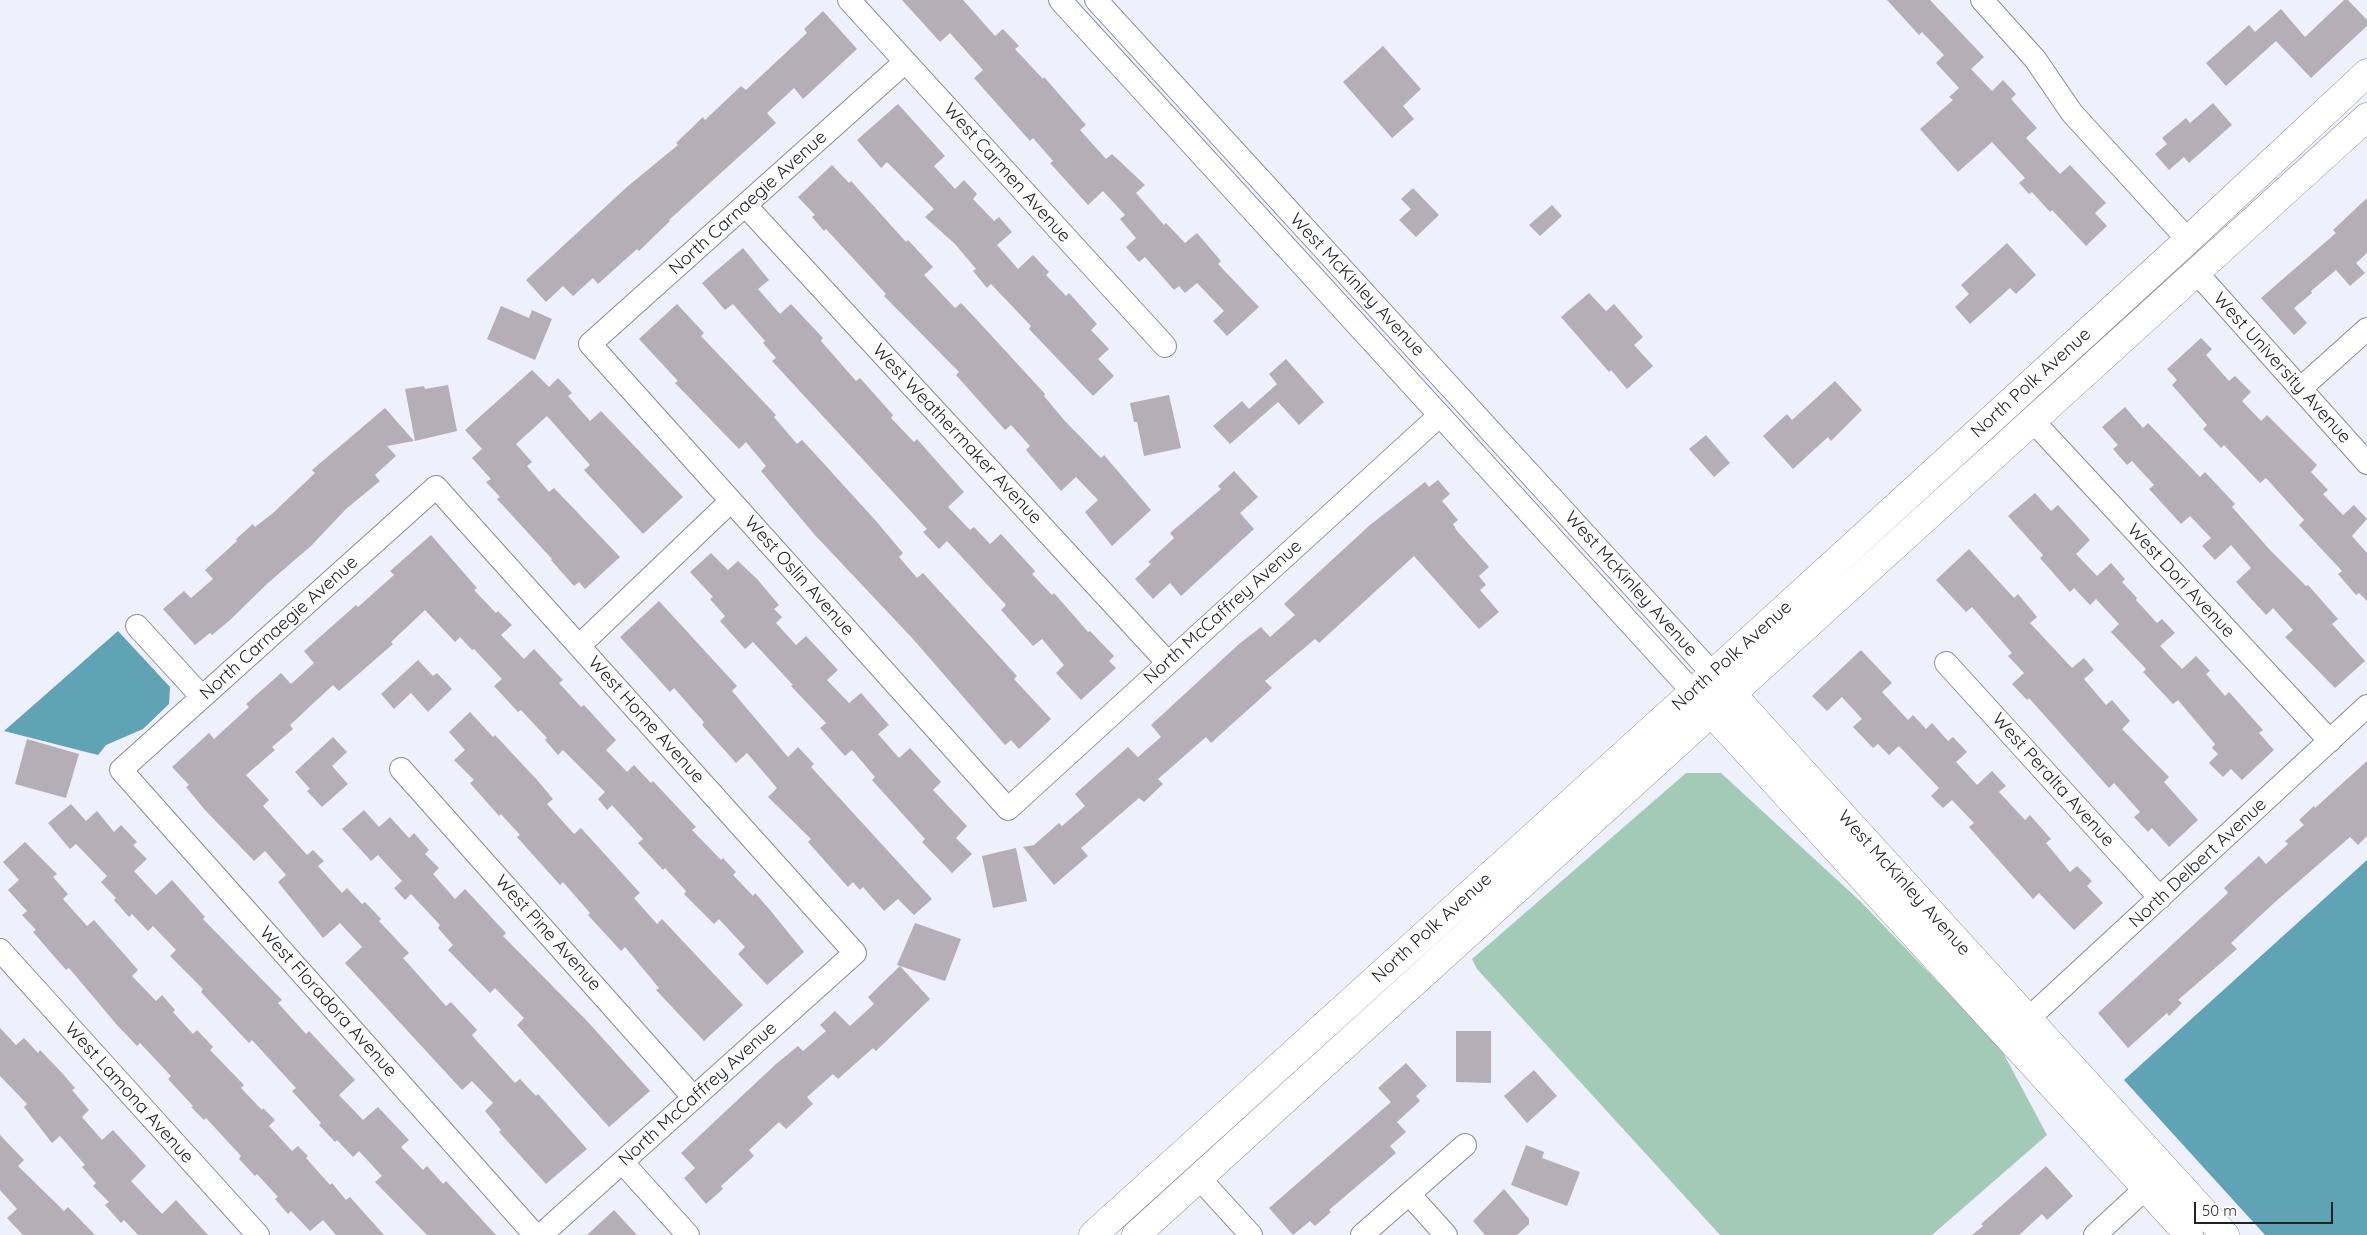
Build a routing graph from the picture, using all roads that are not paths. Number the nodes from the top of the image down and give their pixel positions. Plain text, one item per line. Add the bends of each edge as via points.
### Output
1 (849, 0) edge
2 (1060, 0) edge
3 (1096, 0) edge
4 (1982, 0) edge
5 (905, 62) junction
6 (2367, 73) edge
7 (2367, 117) edge
8 (2302, 133) junction
9 (746, 205) junction
10 (2188, 240) junction
11 (2197, 273) junction
12 (2367, 330) edge
13 (590, 344) joint
14 (1165, 346) dead end
15 (2300, 389) junction
16 (1439, 416) junction
17 (2033, 421) junction
18 (2367, 463) edge
19 (436, 487) joint
20 (731, 500) junction
21 (1555, 540) junction
22 (1642, 595) junction
23 (136, 626) dead end
24 (579, 646) junction
25 (1168, 663) junction
26 (1946, 663) dead end
27 (1713, 674) junction
28 (1693, 692) junction
29 (1732, 694) junction
30 (202, 697) junction
31 (2367, 706) edge
32 (1711, 713) junction
33 (2330, 741) junction
34 (401, 769) dead end
35 (121, 770) joint
36 (1008, 809) joint
37 (2160, 898) junction
38 (0, 950) edge
39 (855, 953) joint
40 (2028, 1018) junction
41 (1312, 1037) junction
42 (694, 1098) junction
43 (1465, 1145) dead end
44 (622, 1162) junction
45 (1200, 1178) junction
46 (2146, 1188) junction
47 (1408, 1194) junction
48 (258, 1235) edge
49 (535, 1235) edge
50 (541, 1235) edge
51 (688, 1235) edge
52 (1093, 1235) edge
53 (1136, 1235) edge
54 (1251, 1235) edge
55 (1362, 1235) edge
56 (1446, 1235) edge
57 (2095, 1235) edge
58 (2189, 1235) edge
59 (2207, 1235) edge
60 (2225, 1235) edge

1 - 5 street, West Carmen Avenue
2 - 16 street, West McKinley Avenue
3 - 22 street, West McKinley Avenue
4 - 10 street via 2035,59 2072,113
5 - 9 street, North Carnaegie Avenue
5 - 14 street, West Carmen Avenue
6 - 8 main road, North Polk Avenue
7 - 11 main road, North Polk Avenue
8 - 10 main road, North Polk Avenue
8 - 11 main road via 2266,186 2202,245
9 - 13 street, North Carnaegie Avenue
9 - 25 street, West Weathermaker Avenue
10 - 27 main road, North Polk Avenue
11 - 15 street, West University Avenue
11 - 17 main road, North Polk Avenue
12 - 15 street
13 - 20 street, West Oslin Avenue
15 - 18 street, West University Avenue
16 - 21 street, West McKinley Avenue
16 - 25 street, North McCaffrey Avenue
17 - 29 main road, North Polk Avenue
17 - 33 street, West Dori Avenue
19 - 24 street, West Home Avenue
19 - 30 street, North Carnaegie Avenue
20 - 24 street
20 - 36 street, West Oslin Avenue
21 - 22 street via 1563,534 1573,539 1605,569
21 - 28 street, West McKinley Avenue
22 - 27 street, West McKinley Avenue
23 - 30 street
24 - 39 street, West Home Avenue
25 - 36 street, North McCaffrey Avenue
26 - 37 street, West Peralta Avenue
27 - 28 main road, North Polk Avenue
27 - 29 main road, West McKinley Avenue
28 - 32 main road, West McKinley Avenue
28 - 41 main road, North Polk Avenue
29 - 32 main road, North Polk Avenue
29 - 40 main road, West McKinley Avenue
30 - 35 street, North Carnaegie Avenue
31 - 33 street, North Delbert Avenue
32 - 45 main road, North Polk Avenue
32 - 46 main road, West McKinley Avenue
33 - 37 street, North Delbert Avenue
34 - 42 street, West Pine Avenue
35 - 49 street, West Floradora Avenue
37 - 40 street, North Delbert Avenue
38 - 48 street, West Lamona Avenue
39 - 42 street, North McCaffrey Avenue
40 - 60 main road, West McKinley Avenue
41 - 45 main road via 1304,1060 1205,1150
41 - 52 main road, North Polk Avenue
42 - 44 street, North McCaffrey Avenue
43 - 47 street
44 - 50 street, North McCaffrey Avenue
44 - 51 street
45 - 53 main road, North Polk Avenue
45 - 54 street
46 - 57 street
46 - 58 main road, West McKinley Avenue
46 - 59 main road via 2165,1192
47 - 55 street
47 - 56 street

